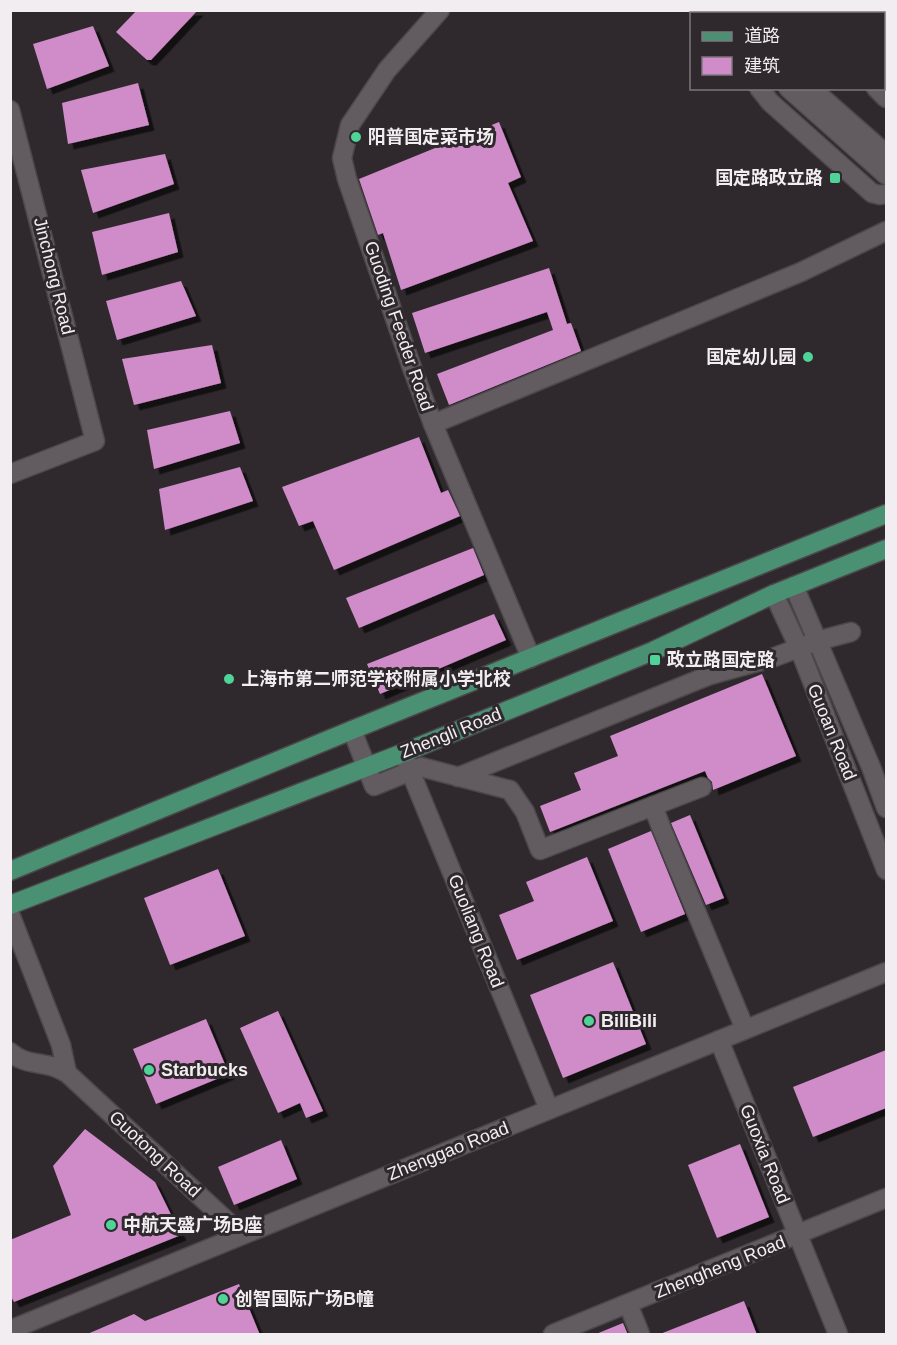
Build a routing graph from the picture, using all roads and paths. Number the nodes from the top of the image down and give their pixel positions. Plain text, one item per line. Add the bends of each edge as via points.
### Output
1 (440, 10) edge
2 (761, 90) edge
3 (790, 90) edge
4 (813, 90) edge
5 (10, 110) edge
6 (886, 154) edge
7 (886, 175) edge
8 (886, 194) edge
9 (886, 231) edge
10 (433, 424) junction
11 (10, 474) edge
12 (886, 514) edge
13 (886, 549) edge
14 (794, 586) junction
15 (774, 594) junction
16 (851, 632) dead end
17 (817, 641) junction
18 (799, 648) junction
19 (531, 658) junction
20 (352, 730) junction
21 (403, 753) junction
22 (367, 766) junction
23 (410, 772) junction
24 (458, 777) junction
25 (702, 787) dead end
26 (653, 806) junction
27 (886, 808) edge
28 (886, 870) edge
29 (10, 871) edge
30 (10, 905) edge
31 (10, 914) edge
32 (886, 972) edge
33 (745, 1029) junction
34 (719, 1040) junction
35 (10, 1052) edge
36 (67, 1073) junction
37 (549, 1109) junction
38 (886, 1198) edge
39 (242, 1235) junction
40 (798, 1235) junction
41 (628, 1304) junction
42 (10, 1330) edge
43 (553, 1335) edge
44 (640, 1335) edge
45 (838, 1335) edge

1 - 10 street, Guoding Feeder Road via 387,70 350,125 342,158
2 - 8 street via 872,193
3 - 7 street
4 - 6 street
5 - 11 street, Jinchong Road via 95,441
9 - 10 street via 801,272
10 - 19 street, Guoding Feeder Road
12 - 19 main road
13 - 14 main road, Zhengli Road
14 - 15 main road, Zhengli Road
14 - 17 street, Guoan Road
15 - 18 street, Guoan Road
15 - 21 main road, Zhengli Road via 653,651
16 - 17 street
17 - 18 street
17 - 27 street, Guoan Road
18 - 24 street via 710,675
18 - 28 street, Guoan Road
19 - 20 main road
20 - 22 street
20 - 29 main road
21 - 22 main road, Zhengli Road
21 - 23 street, Guoliang Road
22 - 23 street via 374,786
22 - 30 main road, Zhengli Road
23 - 24 street via 421,767
23 - 37 street, Guoliang Road
24 - 26 street via 510,790 525,812 540,850
25 - 26 street
26 - 33 street
31 - 36 street via 61,1046
32 - 33 street, Zhenggao Road
33 - 34 street, Zhenggao Road
34 - 37 street, Zhenggao Road
34 - 40 street, Guoxia Road
35 - 36 street, Guotong Road
36 - 39 street, Guotong Road
37 - 39 street, Zhenggao Road
38 - 40 street, Zhengheng Road
39 - 42 street, Zhenggao Road
40 - 41 street, Zhengheng Road
40 - 45 street, Guoxia Road
41 - 43 street, Zhengheng Road
41 - 44 street

